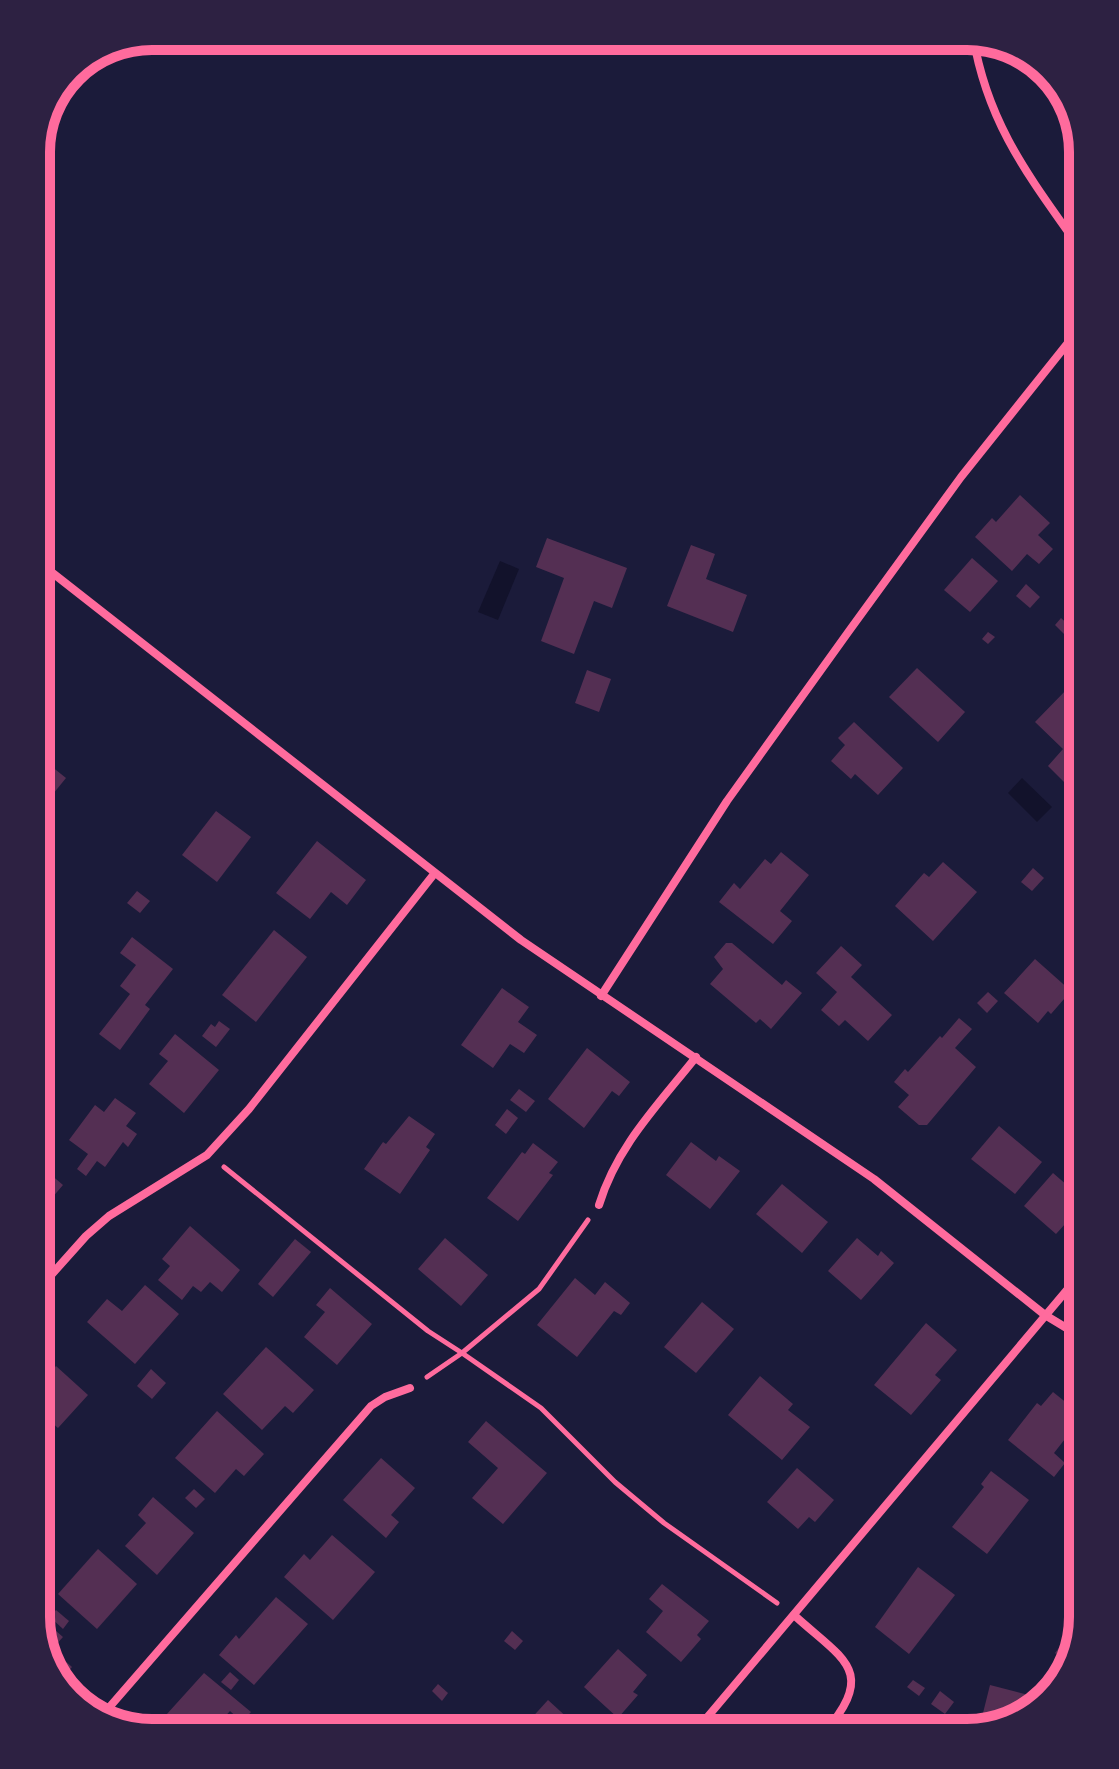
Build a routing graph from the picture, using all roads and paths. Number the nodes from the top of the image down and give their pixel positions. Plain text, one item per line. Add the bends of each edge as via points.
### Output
1 (977, 50) edge
2 (1069, 233) edge
3 (1069, 342) edge
4 (50, 571) edge
5 (434, 874) junction
6 (601, 996) junction
7 (696, 1057) junction
8 (207, 1155) junction
9 (599, 1205) joint
10 (50, 1276) edge
11 (1069, 1287) edge
12 (1045, 1315) junction
13 (1069, 1330) edge
14 (462, 1353) junction
15 (410, 1388) joint
16 (794, 1615) junction
17 (108, 1709) edge
18 (706, 1719) edge
19 (836, 1719) edge

1 - 2 street via 997,123
3 - 6 street via 961,477 727,801
4 - 5 street
5 - 6 street
5 - 8 street
6 - 7 street
7 - 9 street via 621,1151
7 - 12 street via 874,1179
8 - 10 street via 109,1216
8 - 14 path
9 - 14 path via 539,1289
11 - 12 street
12 - 13 street
12 - 16 street
14 - 15 path
14 - 16 path via 541,1408 664,1523
15 - 17 street via 371,1406
16 - 18 street
16 - 19 street via 852,1671 848,1701

